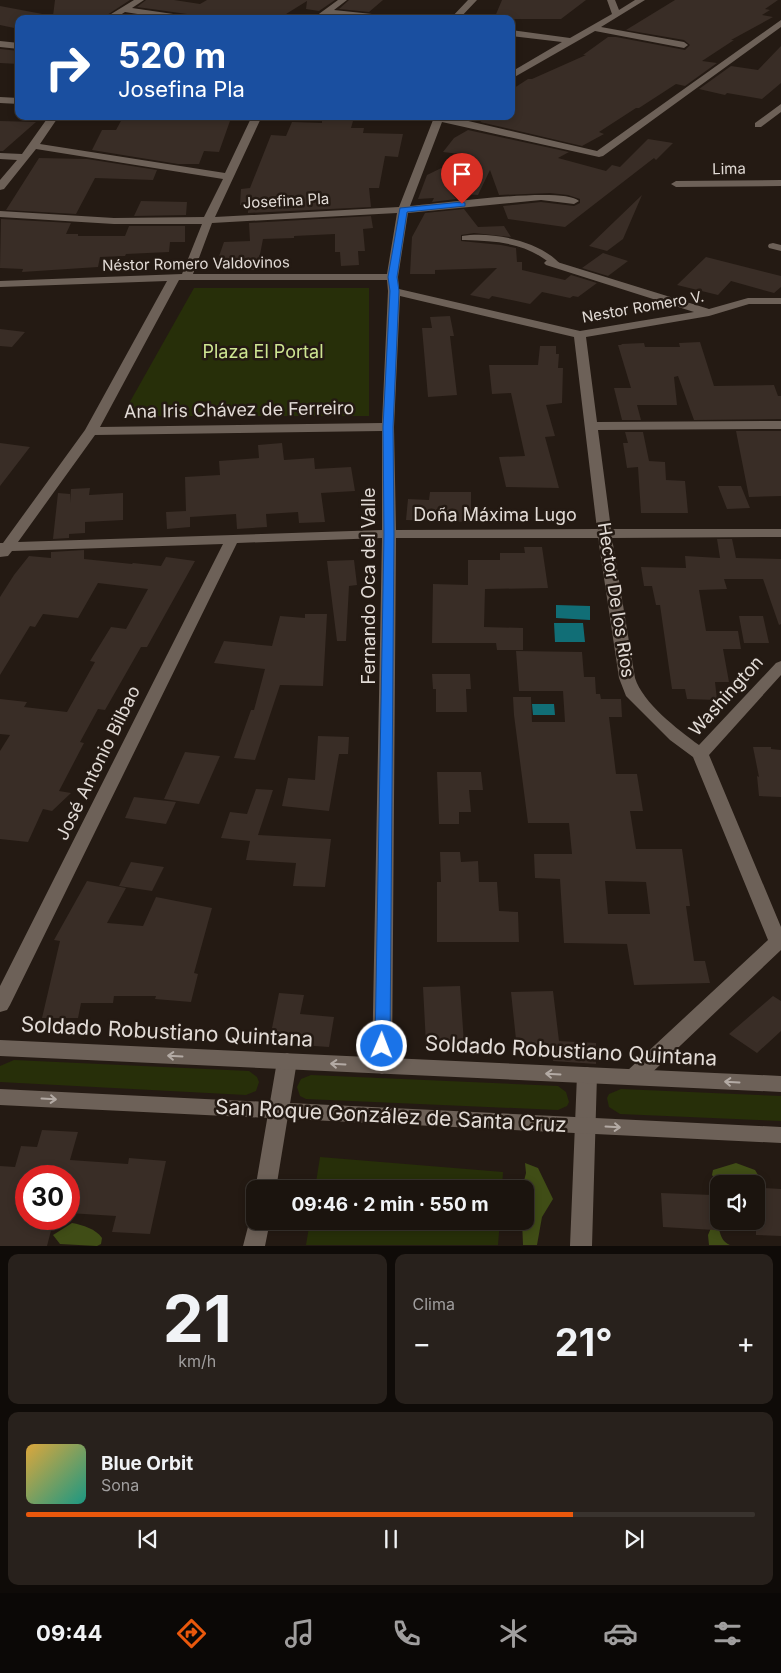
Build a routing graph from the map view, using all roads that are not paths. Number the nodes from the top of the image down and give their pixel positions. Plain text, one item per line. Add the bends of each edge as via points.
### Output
1 (140, 0) edge
2 (342, 0) edge
3 (473, 0) edge
4 (611, 0) edge
5 (642, 0) edge
6 (123, 9) junction
7 (325, 12) junction
8 (616, 14) junction
9 (113, 15) edge
10 (161, 15) edge
11 (321, 15) edge
12 (353, 15) edge
13 (458, 15) edge
14 (781, 23) edge
15 (594, 28) junction
16 (515, 34) edge
17 (573, 41) junction
18 (0, 44) edge
19 (684, 45) dead end
20 (15, 46) edge
21 (515, 74) edge
22 (0, 100) edge
23 (15, 101) edge
24 (781, 107) edge
25 (51, 120) edge
26 (255, 120) edge
27 (434, 120) edge
28 (448, 120) edge
29 (758, 124) dead end
30 (34, 146) junction
31 (0, 156) edge
32 (22, 158) junction
33 (230, 177) junction
34 (781, 183) edge
35 (676, 184) dead end
36 (0, 187) edge
37 (574, 201) dead end
38 (403, 210) junction
39 (0, 214) edge
40 (208, 221) junction
41 (464, 238) dead end
42 (554, 264) joint
43 (180, 277) junction
44 (0, 284) edge
45 (393, 284) junction
46 (781, 301) edge
47 (708, 313) junction
48 (580, 335) junction
49 (781, 424) edge
50 (590, 426) junction
51 (388, 427) junction
52 (91, 431) junction
53 (604, 533) junction
54 (781, 533) edge
55 (389, 534) junction
56 (232, 539) junction
57 (2, 550) edge
58 (781, 666) edge
59 (700, 754) junction
60 (778, 946) edge
61 (0, 1005) edge
62 (0, 1048) edge
63 (287, 1061) junction
64 (382, 1066) junction
65 (587, 1075) junction
66 (634, 1078) junction
67 (781, 1084) edge
68 (0, 1097) edge
69 (279, 1110) junction
70 (584, 1126) junction
71 (781, 1135) edge
72 (267, 1180) edge
73 (257, 1230) edge
74 (254, 1246) edge
75 (582, 1246) edge

1 - 6 street
2 - 7 street
3 - 13 street
4 - 8 street
5 - 8 street
6 - 9 street
6 - 10 street
7 - 11 street
7 - 12 street
8 - 15 street
14 - 28 street via 599,154
15 - 17 street
15 - 19 street
16 - 17 street
17 - 21 street
18 - 20 street
22 - 23 street
24 - 29 street
25 - 30 street
26 - 33 street
27 - 38 street, Fernando Oca del Valle
30 - 32 street
30 - 33 street
31 - 32 street
32 - 36 street
33 - 40 street
34 - 35 street, Lima
37 - 38 street, Josefina Pla via 541,197
38 - 40 street, Josefina Pla
38 - 45 street, Fernando Oca del Valle
39 - 40 street, Josefina Pla via 114,221
40 - 43 street
41 - 42 lane via 500,239 523,244 548,254
42 - 47 street
43 - 44 street, Néstor Romero Valdovinos
43 - 45 street, Néstor Romero Valdovinos
43 - 52 street
45 - 48 street, Nestor Romero V.
45 - 51 street, Fernando Oca del Valle
46 - 47 street, Nestor Romero V. via 748,301
47 - 48 street, Nestor Romero V.
48 - 50 street, Hector De los Rios
49 - 50 street
50 - 53 street, Hector De los Rios
51 - 52 street, Ana Iris Chávez de Ferreiro
51 - 55 street, Fernando Oca del Valle
52 - 57 street
53 - 54 street, Doña Máxima Lugo
53 - 55 street, Doña Máxima Lugo
53 - 59 street, Hector De los Rios via 632,692 676,736
55 - 56 street, Doña Máxima Lugo
55 - 64 street, Fernando Oca del Valle
56 - 57 street, Doña Máxima Lugo
56 - 61 street, José Antonio Bilbao
58 - 59 street, Washington
59 - 60 street
60 - 66 street
63 -> 62 street, Soldado Robustiano Quintana
64 -> 63 street, Soldado Robustiano Quintana
63 - 69 street
65 -> 64 street, Soldado Robustiano Quintana
65 - 66 street, Soldado Robustiano Quintana
65 - 70 street
67 -> 66 street, Soldado Robustiano Quintana
68 -> 69 street, San Roque González de Santa Cruz
69 - 70 street, San Roque González de Santa Cruz
69 - 72 street
70 -> 71 street, San Roque González de Santa Cruz
70 - 75 street
73 - 74 street

